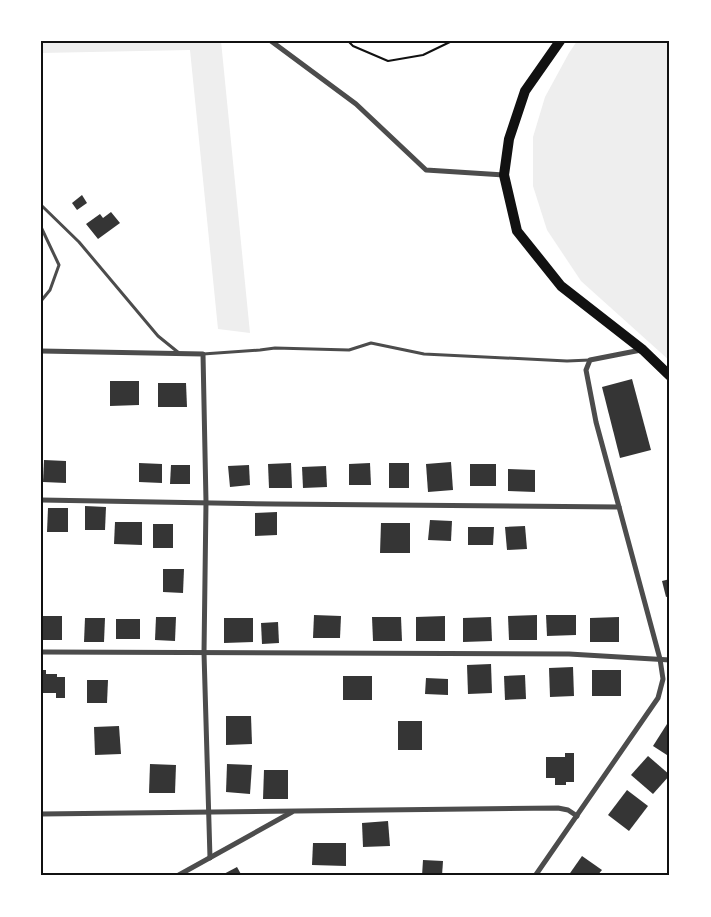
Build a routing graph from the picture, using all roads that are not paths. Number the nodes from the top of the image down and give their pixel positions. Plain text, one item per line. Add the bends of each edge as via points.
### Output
1 (272, 41) edge
2 (560, 41) edge
3 (504, 176) junction
4 (41, 205) edge
5 (41, 227) edge
6 (41, 301) edge
7 (41, 350) edge
8 (643, 350) junction
9 (180, 354) junction
10 (203, 354) junction
11 (590, 360) junction
12 (670, 376) edge
13 (41, 500) edge
14 (206, 502) junction
15 (619, 508) junction
16 (41, 652) edge
17 (204, 653) junction
18 (660, 659) junction
19 (670, 660) edge
20 (208, 812) junction
21 (293, 812) junction
22 (41, 814) edge
23 (577, 816) junction
24 (210, 858) junction
25 (177, 876) edge
26 (536, 876) edge

1 - 3 street via 356,104 426,170
2 - 3 main road via 525,91 509,139
3 - 8 main road via 517,231 561,286
4 - 9 lane via 79,242 158,336
5 - 6 lane via 59,265 50,290
7 - 9 street
8 - 11 street
8 - 12 main road
9 - 10 street
10 - 11 lane via 275,348 349,350 371,343 424,354 567,362
10 - 14 street
11 - 15 street via 586,370 596,422
13 - 14 street
14 - 15 street
14 - 17 street
15 - 18 street
16 - 17 street
17 - 18 street via 559,654
17 - 20 street
18 - 19 street
18 - 23 street via 663,679 658,698
20 - 21 street
20 - 22 street
20 - 24 street
21 - 23 street via 558,808
21 - 24 street
23 - 26 street
24 - 25 street

